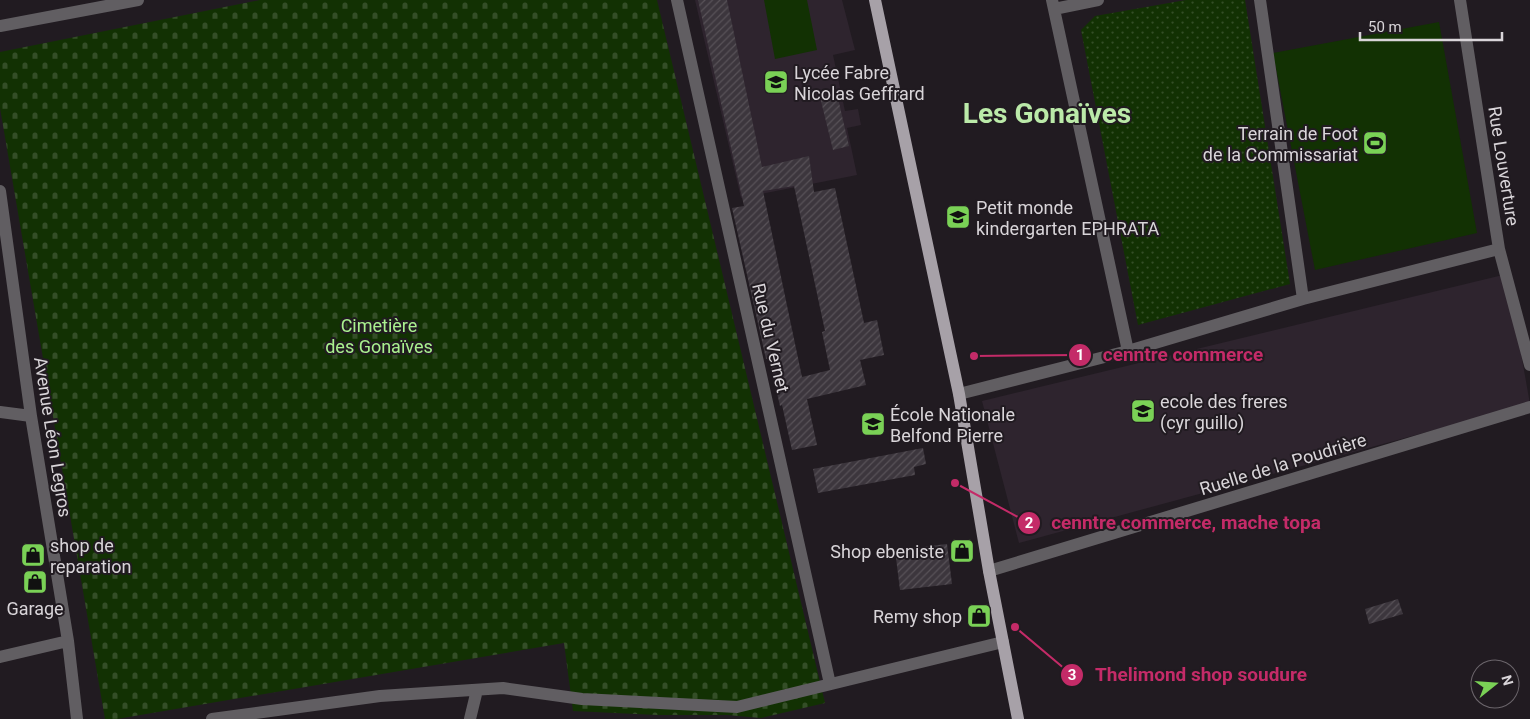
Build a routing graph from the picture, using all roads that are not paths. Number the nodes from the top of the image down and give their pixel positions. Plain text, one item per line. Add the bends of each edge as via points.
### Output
1 (138, 0) edge
2 (678, 0) edge
3 (1098, 0) edge
4 (1260, 0) edge
5 (1460, 0) edge
6 (877, 2) edge
7 (1053, 4) edge
8 (0, 26) edge
9 (0, 191) edge
10 (1499, 249) junction
11 (1303, 300) junction
12 (1128, 351) junction
13 (1530, 365) edge
14 (959, 394) junction
15 (1530, 407) edge
16 (0, 412) edge
17 (31, 416) junction
18 (989, 571) junction
19 (68, 641) junction
20 (1003, 642) junction
21 (0, 656) edge
22 (830, 684) junction
23 (478, 690) junction
24 (77, 719) edge
25 (212, 719) edge
26 (470, 719) edge
27 (1018, 719) edge

1 - 8 street
2 - 22 street, Rue du Vernet
3 - 7 street
4 - 11 street
5 - 10 street, Rue Louverture
6 - 14 main road
7 - 12 street
9 - 17 street, Avenue Léon Legros
10 - 11 street
10 - 13 street, Rue Louverture
11 - 12 street
12 - 14 street
14 - 18 main road
15 - 18 street, Ruelle de la Poudrière
16 - 17 street
17 - 19 street, Avenue Léon Legros
18 - 20 main road
19 - 21 street
19 - 24 street, Avenue Léon Legros
20 - 22 street
20 - 27 main road
22 - 23 street via 737,707 582,699 502,688
23 - 25 street via 380,696
23 - 26 street

